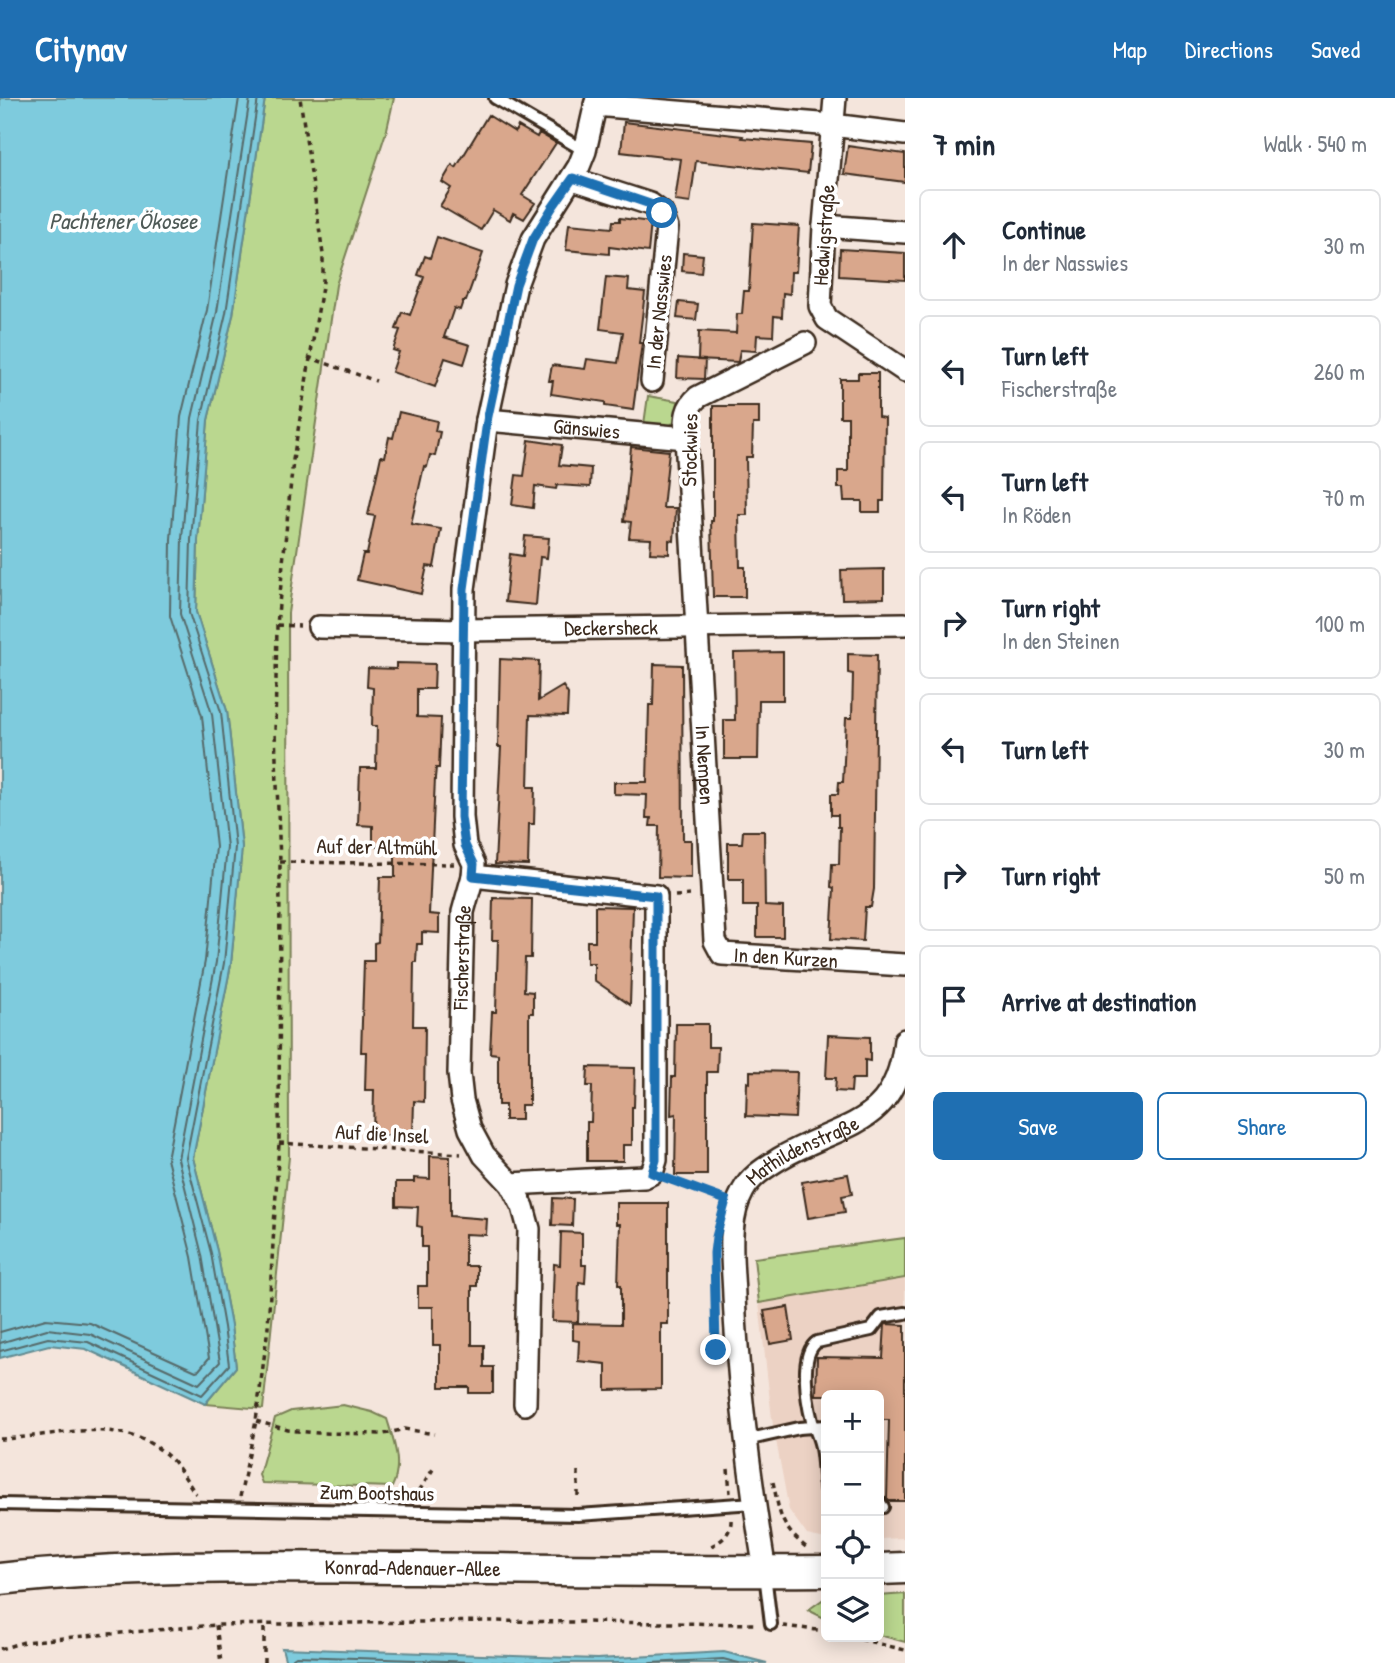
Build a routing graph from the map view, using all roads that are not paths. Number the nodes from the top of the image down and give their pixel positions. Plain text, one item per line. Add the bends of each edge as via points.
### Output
1 (495, 98) edge
2 (835, 98) edge
3 (596, 102) edge
4 (832, 125) junction
5 (905, 134) edge
6 (585, 151) junction
7 (573, 178) junction
8 (824, 226) junction
9 (905, 232) edge
10 (805, 343) dead end
11 (905, 371) edge
12 (652, 381) dead end
13 (487, 421) junction
14 (686, 438) junction
15 (905, 624) edge
16 (314, 626) road end
17 (697, 626) junction
18 (462, 629) junction
19 (474, 870) junction
20 (712, 898) joint
21 (905, 965) edge
22 (905, 1040) edge
23 (511, 1184) junction
24 (905, 1313) edge
25 (525, 1404) dead end
26 (814, 1426) junction
27 (821, 1426) edge
28 (746, 1444) junction
29 (822, 1453) edge
30 (754, 1503) junction
31 (0, 1504) edge
32 (905, 1568) edge
33 (884, 1569) edge
34 (765, 1571) junction
35 (821, 1571) edge
36 (0, 1578) edge
37 (771, 1624) road end

1 - 6 lane
2 - 4 street, Hedwigstraße
3 - 4 street
3 - 6 street
4 - 5 street
4 - 8 street, Hedwigstraße
6 - 7 street
7 - 12 street, In der Nasswies via 650,204 662,213 667,228
7 - 13 street via 533,239 516,285
8 - 9 street
8 - 11 street, Hedwigstraße via 820,306 827,319
10 - 14 street, Stockwies via 689,404
13 - 14 street, Gänswies
13 - 18 street
14 - 17 street, Stockwies
15 - 17 street, Deckersheck
16 - 18 street, Deckersheck
17 - 18 street, Deckersheck
17 - 20 street, In Nempen
18 - 19 street via 461,817
19 - 23 street, Fischerstraße via 463,912 462,1100 470,1129 485,1155
19 - 23 street via 656,896 656,1160 652,1173
20 - 21 street, In den Kurzen via 715,941 722,954
22 - 28 street, Mathildenstraße via 896,1081 875,1111 760,1171 737,1204 732,1241
23 - 25 street, Fischerstraße via 529,1229
24 - 26 lane via 881,1317 871,1330 811,1347 805,1364
26 - 27 lane
26 - 28 lane
26 - 29 lane
28 - 30 street, Mathildenstraße
30 - 31 lane, Zum Bootshaus via 578,1515
30 - 34 street, Mathildenstraße
32 - 33 street
34 - 35 street, Konrad-Adenauer-Allee
34 - 36 street, Konrad-Adenauer-Allee via 219,1566
34 - 37 lane

